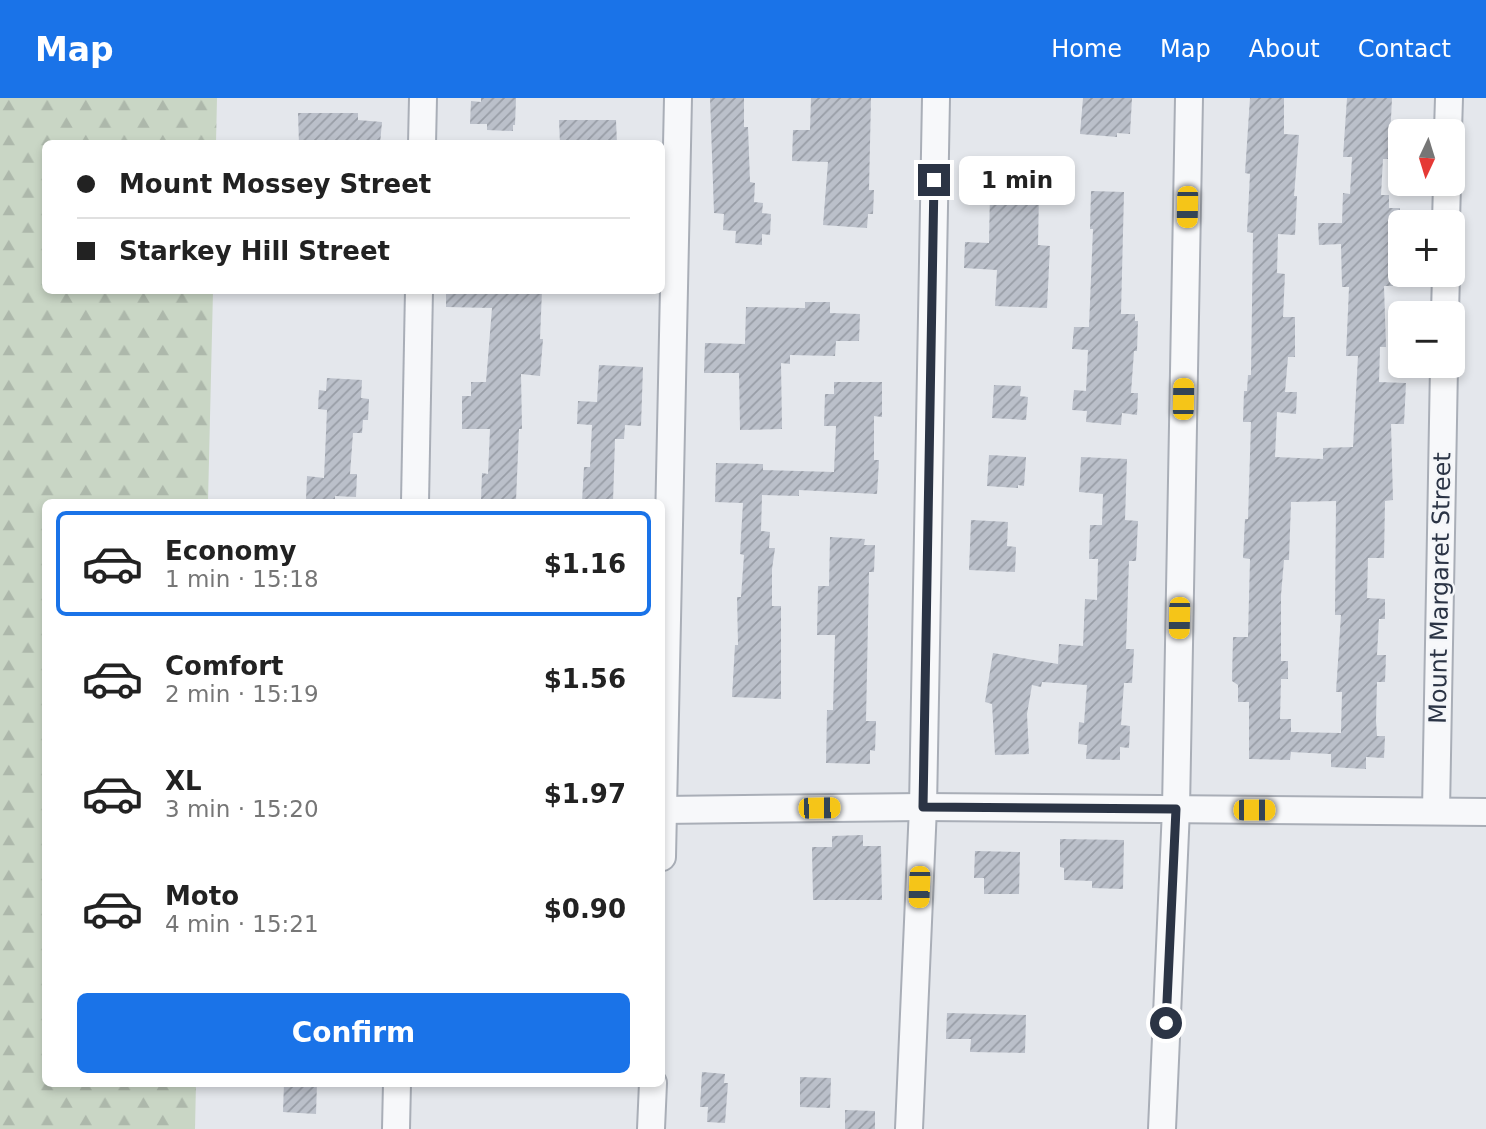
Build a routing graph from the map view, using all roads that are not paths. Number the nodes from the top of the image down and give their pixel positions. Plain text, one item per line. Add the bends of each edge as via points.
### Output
1 (423, 98) edge
2 (678, 98) edge
3 (936, 98) edge
4 (1189, 98) edge
5 (1449, 98) edge
6 (1448, 119) edge
7 (422, 140) edge
8 (419, 294) edge
9 (1444, 378) edge
10 (415, 499) edge
11 (665, 676) edge
12 (923, 807) junction
13 (1176, 809) junction
14 (665, 810) edge
15 (1436, 811) junction
16 (1486, 812) edge
17 (397, 1087) edge
18 (653, 1087) edge
19 (396, 1129) edge
20 (651, 1129) edge
21 (909, 1129) edge
22 (1162, 1129) edge

1 - 7 street
2 - 11 street
3 - 12 street
4 - 13 street
5 - 6 street
8 - 10 street
9 - 15 street, Mount Margaret Street
12 - 13 street
12 - 14 street
12 - 21 street
13 - 15 street
13 - 22 street
15 - 16 street
17 - 19 street
18 - 20 street

